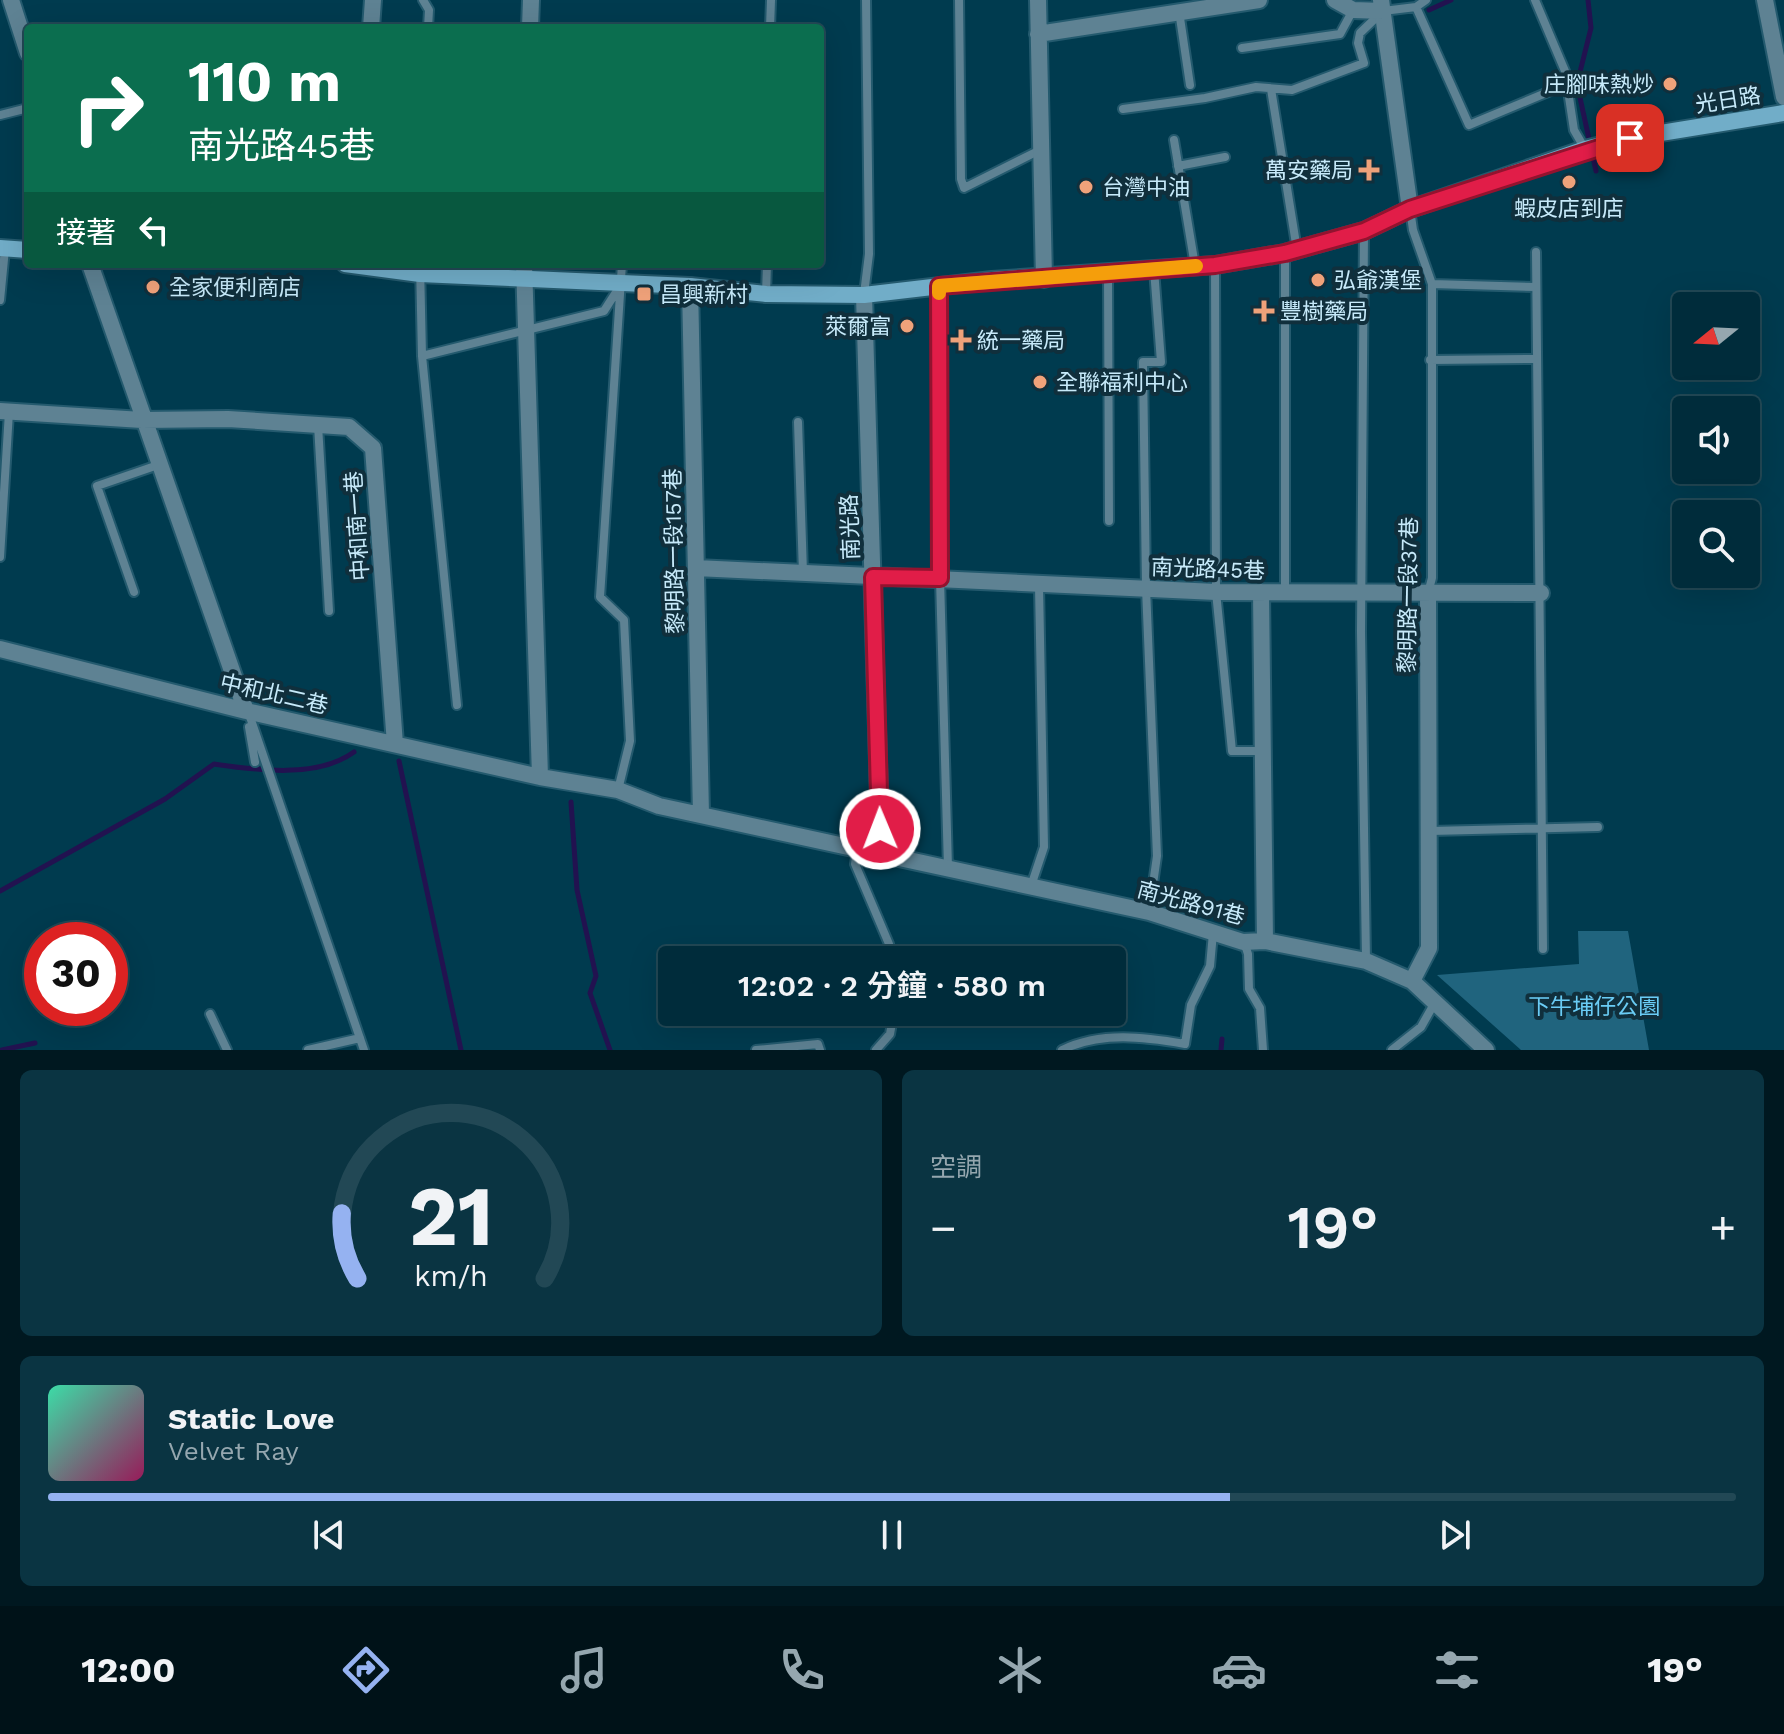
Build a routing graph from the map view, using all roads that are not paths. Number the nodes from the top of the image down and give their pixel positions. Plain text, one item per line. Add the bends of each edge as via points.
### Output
1 (11, 0) edge
2 (373, 0) edge
3 (423, 0) edge
4 (531, 0) edge
5 (771, 0) edge
6 (866, 0) edge
7 (959, 0) edge
8 (1038, 0) edge
9 (1259, 0) edge
10 (1335, 0) edge
11 (1426, 0) edge
12 (1535, 0) edge
13 (1765, 0) edge
14 (1382, 5) edge
15 (1416, 7) junction
16 (1178, 10) junction
17 (1353, 10) junction
18 (371, 24) edge
19 (428, 24) edge
20 (530, 24) edge
21 (770, 24) edge
22 (1038, 34) junction
23 (24, 41) edge
24 (1242, 48) dead end
25 (1190, 85) dead end
26 (1565, 85) junction
27 (1271, 89) junction
28 (1784, 97) edge
29 (24, 109) edge
30 (1123, 109) dead end
31 (1784, 113) edge
32 (0, 115) edge
33 (1174, 140) dead end
34 (1042, 149) junction
35 (1586, 151) junction
36 (1225, 157) dead end
37 (1178, 166) junction
38 (1410, 209) junction
39 (1364, 231) junction
40 (2, 248) edge
41 (24, 250) edge
42 (1291, 251) junction
43 (1536, 252) dead end
44 (1215, 265) junction
45 (1195, 266) junction
46 (91, 268) edge
47 (622, 268) edge
48 (767, 268) edge
49 (420, 269) edge
50 (1154, 269) junction
51 (524, 270) edge
52 (1108, 274) junction
53 (1044, 279) junction
54 (1432, 284) junction
55 (621, 285) junction
56 (690, 286) junction
57 (939, 286) junction
58 (1535, 287) junction
59 (766, 294) junction
60 (864, 295) junction
61 (0, 300) edge
62 (524, 333) junction
63 (422, 356) junction
64 (1536, 359) junction
65 (1430, 360) junction
66 (5, 411) edge
67 (142, 420) junction
68 (798, 422) dead end
69 (318, 425) junction
70 (158, 465) junction
71 (1109, 521) dead end
72 (0, 557) edge
73 (696, 568) junction
74 (803, 573) junction
75 (873, 577) junction
76 (940, 578) junction
77 (1039, 586) junction
78 (1146, 588) junction
79 (134, 592) dead end
80 (1216, 592) junction
81 (1261, 592) junction
82 (1364, 592) junction
83 (1541, 593) junction
84 (1285, 594) junction
85 (1428, 594) junction
86 (329, 611) dead end
87 (0, 649) edge
88 (457, 705) dead end
89 (247, 713) junction
90 (395, 744) junction
91 (1260, 751) junction
92 (255, 762) dead end
93 (540, 777) junction
94 (618, 790) junction
95 (701, 815) junction
96 (1598, 827) dead end
97 (1542, 828) junction
98 (1430, 831) junction
99 (866, 852) junction
100 (948, 868) junction
101 (1031, 886) junction
102 (1149, 912) junction
103 (1213, 933) junction
104 (1265, 941) junction
105 (1243, 942) junction
106 (889, 946) edge
107 (1543, 949) dead end
108 (1366, 961) junction
109 (1412, 981) junction
110 (1434, 1004) junction
111 (210, 1014) dead end
112 (891, 1026) edge
113 (360, 1038) junction
114 (227, 1050) edge
115 (308, 1050) edge
116 (364, 1050) edge
117 (756, 1050) edge
118 (820, 1050) edge
119 (876, 1050) edge
120 (1062, 1050) edge
121 (1263, 1050) edge
122 (1392, 1050) edge
123 (1486, 1050) edge

1 - 23 street
2 - 18 street
3 - 19 lane
4 - 20 street
5 - 21 lane
6 - 60 lane via 869,254
7 - 34 lane via 964,188
8 - 22 street
9 - 16 street
10 - 17 street
11 - 15 lane
12 - 26 lane via 1565,71
13 - 28 street
14 - 15 lane
14 - 17 street
14 - 27 lane via 1358,37 1364,63 1292,90
14 - 38 street
15 - 26 lane via 1469,125
16 - 22 street
16 - 25 lane
17 - 24 lane via 1340,34
22 - 34 street
26 - 35 lane via 1574,130
27 - 30 lane
27 - 42 lane
29 - 32 lane
31 - 35 main road, 光日路 via 1630,138
33 - 37 lane
34 - 53 street
35 - 38 main road, 光日路
36 - 37 lane
37 - 45 lane
38 - 39 main road, 光日路
38 - 54 lane, 黎明路一段37巷
39 - 42 main road, 光日路
39 - 82 lane
40 - 41 main road
40 - 61 lane
42 - 44 main road, 光日路
42 - 84 lane
43 - 58 lane
44 - 45 main road, 光日路
44 - 80 lane
45 - 50 main road, 光日路
46 - 67 street
47 - 55 lane
48 - 59 lane
49 - 51 main road, 光日路
49 - 63 lane
50 - 52 main road, 光日路
50 - 78 lane via 1161,362 1143,362
51 - 55 main road, 光日路
51 - 62 street
52 - 53 main road, 光日路
52 - 71 lane
53 - 57 main road, 光日路
54 - 58 lane
54 - 65 lane, 黎明路一段37巷
55 - 56 main road, 光日路
55 - 62 lane via 604,311
55 - 94 lane via 600,597 624,620 630,741
56 - 59 main road, 光日路
56 - 73 street, 黎明路一段157巷
57 - 60 main road, 光日路
57 - 76 lane
58 - 64 lane
59 - 60 main road, 光日路
60 - 75 street, 南光路
62 - 63 lane
62 - 93 street
63 - 88 lane
64 - 65 lane
64 - 83 lane
65 - 85 lane, 黎明路一段37巷
66 - 67 street, 中和南一巷
66 - 72 lane
67 - 69 street, 中和南一巷
67 - 70 street
68 - 74 lane
69 - 86 lane
69 - 90 street, 中和南一巷 via 349,427 373,448
70 - 79 lane via 97,486
70 - 89 street
73 - 74 street, 南光路45巷
73 - 95 street, 黎明路一段157巷
74 - 75 street, 南光路45巷
75 - 76 street, 南光路45巷
75 - 99 street, 南光路 via 880,829
76 - 77 street, 南光路45巷
76 - 100 lane
77 - 78 street, 南光路45巷
77 - 101 lane via 1044,847
78 - 80 street, 南光路45巷
78 - 102 lane via 1157,856
80 - 81 street, 南光路45巷
80 - 91 lane via 1232,751
81 - 84 street, 南光路45巷
81 - 91 street
82 - 84 street, 南光路45巷
82 - 85 street, 南光路45巷
82 - 108 lane
83 - 85 street, 南光路45巷
83 - 97 lane
85 - 98 street, 黎明路一段37巷
87 - 89 street, 中和北二巷
89 - 90 street, 中和北二巷
89 - 92 lane
89 - 113 lane
90 - 93 street, 中和北二巷
91 - 104 street
93 - 94 street, 中和北二巷
94 - 95 street, 中和北二巷
95 - 99 street, 南光路91巷
96 - 97 lane
97 - 98 lane
97 - 107 lane
98 - 109 street, 黎明路一段37巷 via 1429,948
99 - 100 street, 南光路91巷
99 - 106 lane via 855,864
100 - 101 street, 南光路91巷
101 - 102 street, 南光路91巷
102 - 103 street, 南光路91巷
103 - 105 street, 南光路91巷
103 - 120 lane via 1210,966 1191,1005 1185,1044 1127,1037 1089,1040
104 - 105 street, 南光路91巷
104 - 108 street, 南光路91巷
105 - 121 lane via 1249,989 1260,1008
108 - 109 street, 南光路91巷
109 - 110 street, 南光路91巷
110 - 122 lane via 1421,1027
110 - 123 street, 南光路91巷
111 - 114 lane
112 - 119 lane
113 - 115 lane
113 - 116 lane
117 - 118 lane via 818,1044

